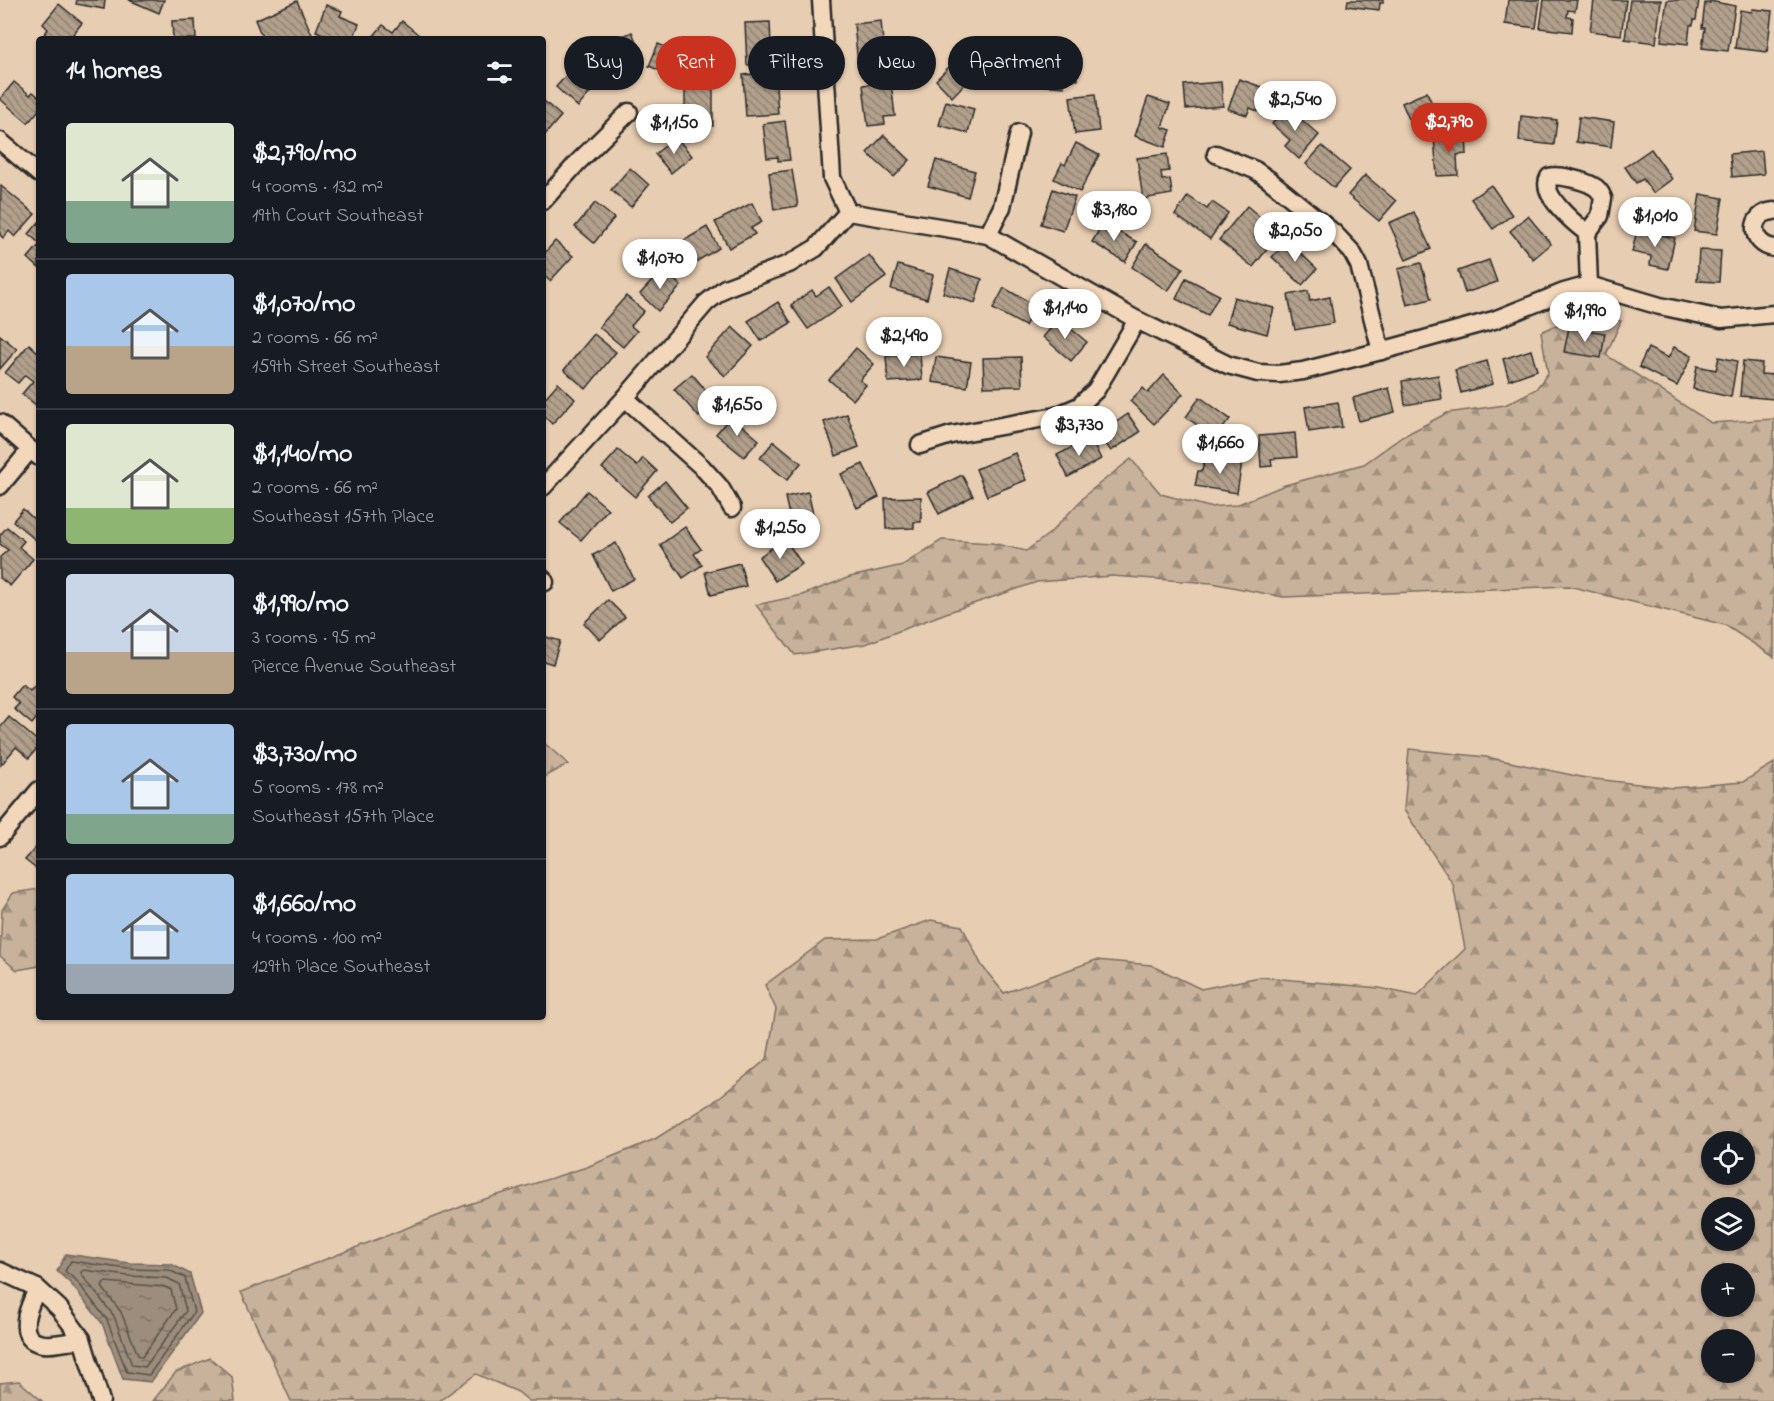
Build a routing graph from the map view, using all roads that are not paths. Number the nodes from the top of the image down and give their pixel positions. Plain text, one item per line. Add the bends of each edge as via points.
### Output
1 (821, 0) edge
2 (629, 112) dead end
3 (1019, 133) dead end
4 (0, 141) edge
5 (1216, 154) dead end
6 (36, 171) edge
7 (546, 198) edge
8 (1774, 211) edge
9 (849, 212) junction
10 (1587, 233) dead end
11 (988, 235) junction
12 (1774, 248) edge
13 (1589, 285) junction
14 (1774, 314) edge
15 (1137, 320) junction
16 (1381, 351) junction
17 (625, 398) junction
18 (0, 423) edge
19 (920, 445) dead end
20 (35, 454) edge
21 (546, 484) edge
22 (0, 486) edge
23 (732, 508) dead end
24 (36, 794) edge
25 (0, 837) edge
26 (0, 1271) edge
27 (37, 1288) junction
28 (82, 1340) junction
29 (101, 1401) edge

1 - 9 street via 832,178
2 - 7 street
3 - 11 street via 1002,207
4 - 6 street
5 - 16 street via 1268,179 1352,252 1359,265
8 - 12 street via 1761,215 1754,230 1763,245
9 - 11 street
9 - 17 street via 816,248 789,264 724,288 706,303
10 - 13 street
11 - 15 street
13 - 14 street via 1721,319
13 - 16 street via 1494,320
15 - 16 street via 1228,365 1258,373 1303,371
15 - 19 street via 1096,390 1079,406 1056,416 951,435
17 - 21 street
17 - 23 street via 702,467
18 - 20 street
20 - 22 street
24 - 25 street
26 - 27 street
27 - 28 street via 59,1308
27 - 28 street via 26,1320 31,1339 44,1346
28 - 29 street

